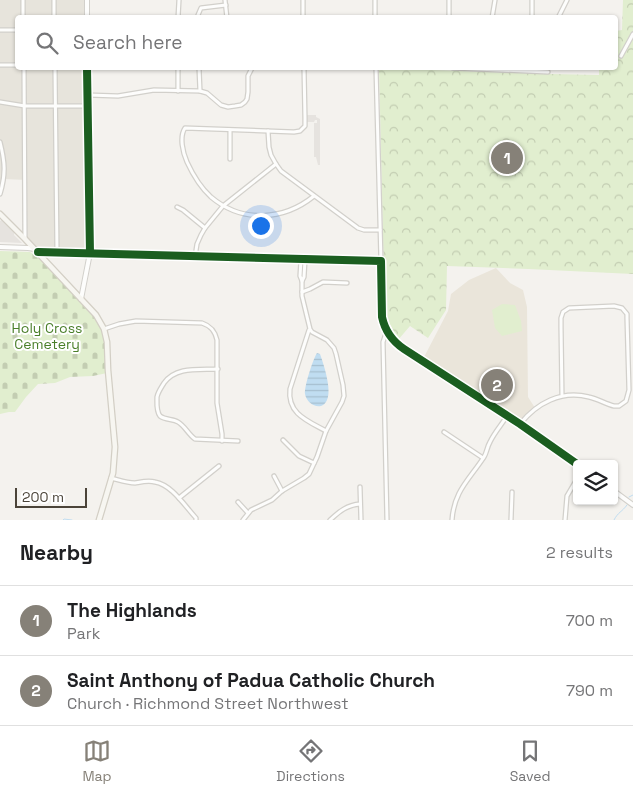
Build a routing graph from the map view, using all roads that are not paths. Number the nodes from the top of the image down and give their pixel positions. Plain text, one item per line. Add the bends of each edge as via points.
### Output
1 (23, 0) edge
2 (54, 0) edge
3 (87, 0) edge
4 (179, 0) edge
5 (225, 0) edge
6 (303, 0) edge
7 (375, 0) edge
8 (449, 0) edge
9 (494, 0) edge
10 (532, 0) edge
11 (567, 0) edge
12 (226, 5) junction
13 (23, 15) edge
14 (54, 15) edge
15 (87, 15) edge
16 (178, 15) edge
17 (198, 15) edge
18 (227, 15) edge
19 (303, 15) edge
20 (375, 15) edge
21 (449, 15) edge
22 (492, 15) edge
23 (532, 15) edge
24 (560, 15) edge
25 (0, 30) edge
26 (15, 30) edge
27 (633, 34) edge
28 (621, 56) dead end
29 (15, 64) edge
30 (0, 65) edge
31 (24, 70) edge
32 (54, 70) edge
33 (88, 70) edge
34 (178, 70) edge
35 (199, 70) edge
36 (251, 70) edge
37 (304, 70) edge
38 (376, 70) edge
39 (538, 70) edge
40 (548, 72) dead end
41 (178, 91) junction
42 (200, 91) junction
43 (88, 95) junction
44 (0, 102) edge
45 (25, 106) junction
46 (55, 106) junction
47 (88, 106) junction
48 (230, 130) junction
49 (268, 131) junction
50 (0, 142) edge
51 (230, 159) dead end
52 (276, 164) junction
53 (0, 168) edge
54 (5, 168) junction
55 (0, 194) edge
56 (314, 196) junction
57 (223, 206) junction
58 (177, 207) dead end
59 (0, 214) edge
60 (205, 228) junction
61 (380, 230) junction
62 (25, 239) junction
63 (0, 247) edge
64 (37, 251) junction
65 (57, 252) junction
66 (90, 253) junction
67 (195, 257) junction
68 (303, 260) junction
69 (381, 262) junction
70 (347, 283) dead end
71 (302, 292) junction
72 (81, 300) junction
73 (104, 329) junction
74 (310, 329) junction
75 (388, 333) junction
76 (218, 369) junction
77 (562, 396) junction
78 (507, 416) junction
79 (520, 424) junction
80 (326, 430) junction
81 (444, 432) dead end
82 (282, 440) dead end
83 (222, 441) junction
84 (238, 441) dead end
85 (484, 458) junction
86 (573, 461) edge
87 (314, 463) junction
88 (219, 466) dead end
89 (274, 476) dead end
90 (111, 478) junction
91 (573, 486) edge
92 (360, 487) dead end
93 (282, 490) junction
94 (512, 492) dead end
95 (618, 494) edge
96 (179, 498) junction
97 (238, 502) dead end
98 (360, 504) junction
99 (633, 505) edge
100 (248, 513) junction
101 (99, 520) edge
102 (196, 520) edge
103 (243, 520) edge
104 (330, 520) edge
105 (361, 520) edge
106 (387, 520) edge
107 (452, 520) edge
108 (512, 520) edge
109 (565, 520) edge

1 - 13 street
2 - 14 street
3 - 15 street
4 - 16 street
5 - 12 street
6 - 19 street
7 - 20 street
8 - 21 street
9 - 22 street
10 - 23 street
11 - 24 street
12 - 17 street via 201,8
12 - 18 street
25 - 26 street
27 - 28 street
29 - 30 street
31 - 45 street
32 - 46 street
33 - 43 street
34 - 41 street
35 - 42 street
36 - 42 street via 247,99 241,105 221,105
37 - 49 street via 305,126 298,132
38 - 61 street
39 - 40 street
41 - 42 street
41 - 43 street
43 - 47 street
44 - 45 street
45 - 46 street
45 - 62 street
46 - 47 street
46 - 65 street
47 - 66 street
48 - 49 street
48 - 51 street
48 - 57 street via 185,128 183,131 183,151 190,169 201,186
49 - 52 street via 269,147
50 - 54 street
52 - 56 street
52 - 57 street
53 - 54 street
54 - 55 street
56 - 57 street via 297,208 277,215 251,215
56 - 61 street via 358,228
57 - 60 street
58 - 60 street
59 - 62 main road
60 - 67 street
61 - 69 street
62 - 64 main road
63 - 64 street
64 - 65 street
64 - 72 main road
65 - 66 street
66 - 67 street
66 - 72 street
67 - 68 street
68 - 69 street
68 - 71 street
69 - 75 street via 382,316
70 - 71 street via 323,282
71 - 74 street
72 - 73 main road
73 - 76 street via 144,321 202,323 211,327 216,335
73 - 90 main road via 115,447
74 - 80 street via 334,348 343,385 342,402
74 - 80 street via 289,396 297,413
75 - 78 street via 404,349
75 - 106 street via 383,339
76 - 83 street via 217,403
76 - 83 street via 185,370 170,376 158,392 157,409 164,418 181,424 195,439
77 - 77 street via 589,396 614,406 626,401 629,390 627,318 622,308 569,308 563,312
77 - 79 street via 535,408
78 - 79 street
78 - 85 street via 489,443
79 - 86 street
80 - 87 street
81 - 85 street
82 - 87 street via 299,456
83 - 84 street
85 - 107 street via 459,493
87 - 93 street via 309,474
88 - 96 street
89 - 93 street
90 - 96 street via 134,483 161,483
90 - 101 main road
91 - 109 street via 567,496
92 - 98 street
93 - 100 street via 272,500
94 - 108 street
95 - 99 street
96 - 102 street
97 - 100 street
98 - 104 street via 346,507
98 - 105 street
100 - 103 street

